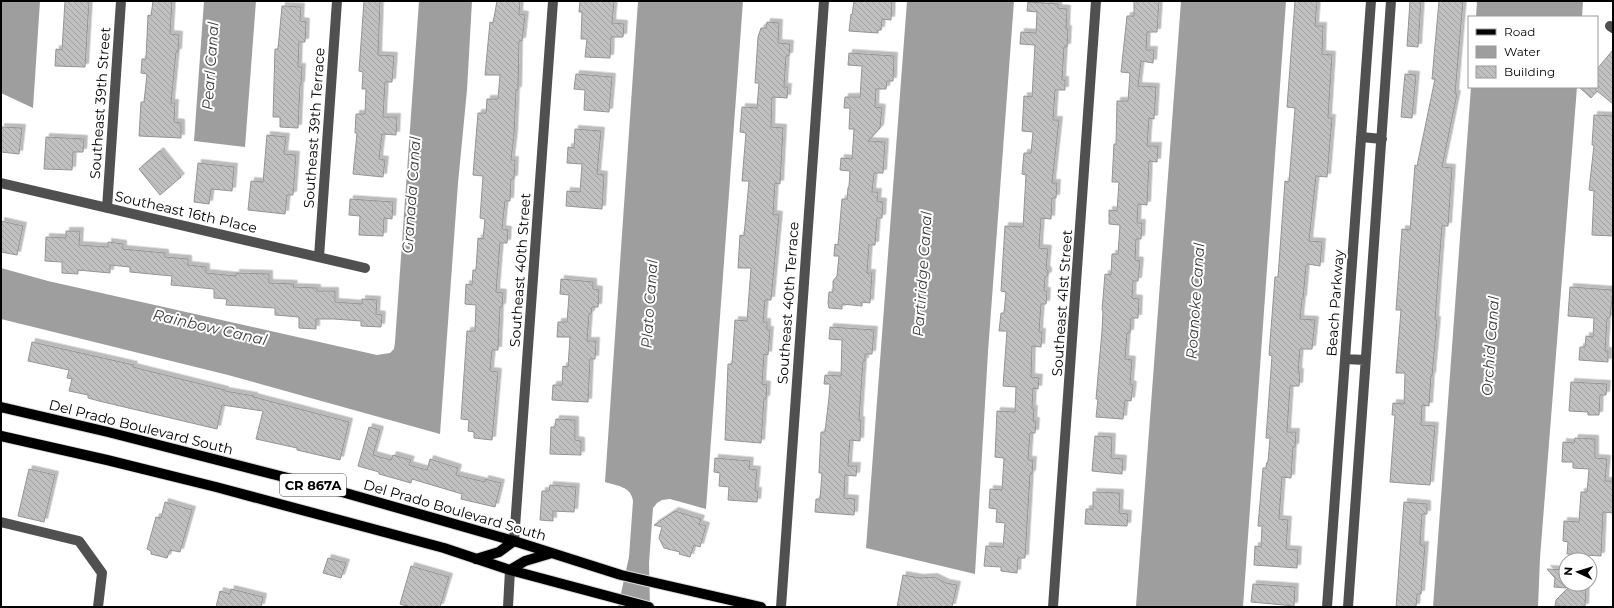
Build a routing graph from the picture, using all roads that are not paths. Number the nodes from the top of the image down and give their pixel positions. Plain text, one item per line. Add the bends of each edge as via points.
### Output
1 (121, 1) edge
2 (337, 1) edge
3 (553, 1) edge
4 (824, 1) edge
5 (1096, 1) edge
6 (1371, 1) edge
7 (1391, 1) edge
8 (1361, 137) junction
9 (1382, 139) junction
10 (1, 183) edge
11 (106, 208) junction
12 (319, 257) junction
13 (365, 268) dead end
14 (1345, 359) junction
15 (1365, 360) junction
16 (1, 407) edge
17 (1, 436) edge
18 (1, 522) edge
19 (514, 541) junction
20 (552, 553) junction
21 (476, 559) junction
22 (510, 570) junction
23 (98, 607) edge
24 (508, 607) edge
25 (648, 607) edge
26 (761, 607) edge
27 (781, 607) edge
28 (1053, 607) edge
29 (1327, 607) edge
30 (1348, 607) edge

1 - 11 street, Southeast 39th Street
2 - 12 street, Southeast 39th Terrace
3 - 19 street, Southeast 40th Street
4 - 27 street, Southeast 40th Terrace
5 - 28 street, Southeast 41st Street
6 - 8 street, Beach Parkway
7 - 9 street
8 - 9 street
8 - 14 street, Beach Parkway
9 - 15 street
10 - 11 street, Southeast 16th Place
11 - 12 street, Southeast 16th Place
12 - 13 street, Southeast 16th Place
14 - 15 street
14 - 29 street, Beach Parkway
15 - 30 street
16 - 19 main road, Del Prado Boulevard South / CR 867A via 320,486
17 - 21 main road, CR 867A via 208,485
18 - 23 street via 79,541 102,573
19 - 20 main road, Del Prado Boulevard South / CR 867A
19 - 21 main road via 499,552
20 - 22 main road via 526,561
20 - 26 main road, Del Prado Boulevard South / CR 867A via 621,575
21 - 22 main road, CR 867A
22 - 24 street
22 - 25 main road, CR 867A

